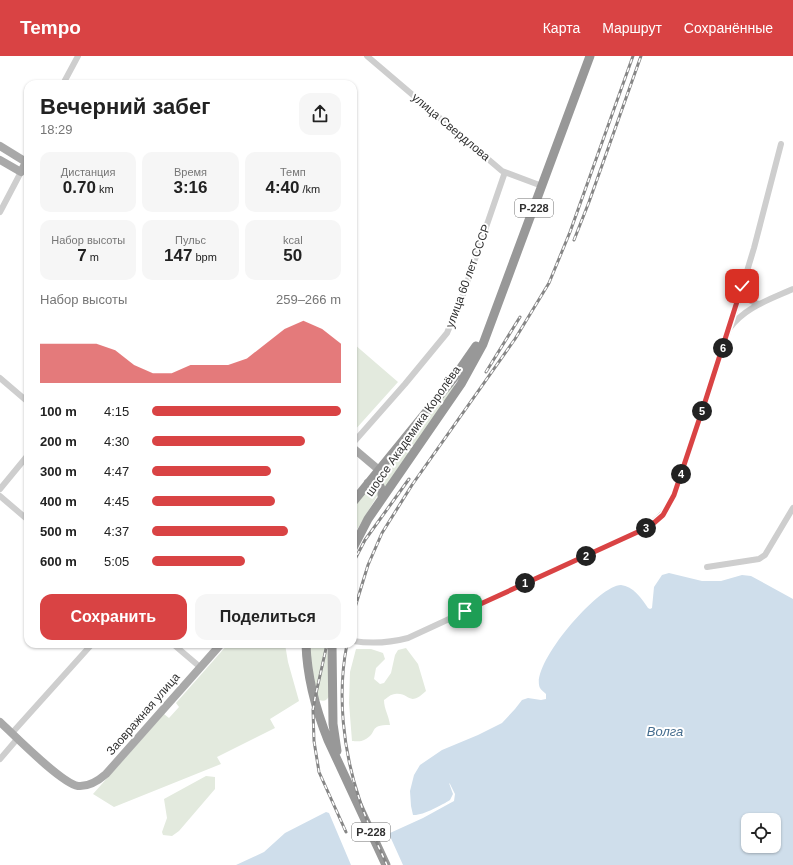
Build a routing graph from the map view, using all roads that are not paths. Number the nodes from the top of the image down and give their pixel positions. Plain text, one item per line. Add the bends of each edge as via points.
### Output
1 (78, 56) edge
2 (366, 56) edge
3 (582, 56) edge
4 (590, 56) edge
5 (65, 80) edge
6 (576, 91) junction
7 (781, 144) dead end
8 (0, 146) edge
9 (0, 160) edge
10 (24, 164) edge
11 (24, 165) edge
12 (24, 167) edge
13 (505, 172) junction
14 (542, 186) junction
15 (0, 212) edge
16 (742, 286) junction
17 (793, 289) edge
18 (760, 304) junction
19 (490, 325) junction
20 (729, 329) junction
21 (0, 378) edge
22 (24, 399) edge
23 (357, 438) edge
24 (357, 452) edge
25 (24, 460) edge
26 (378, 470) junction
27 (368, 483) junction
28 (0, 489) edge
29 (0, 496) edge
30 (382, 496) junction
31 (357, 497) edge
32 (793, 508) edge
33 (24, 517) edge
34 (357, 540) edge
35 (707, 567) dead end
36 (357, 641) edge
37 (89, 648) edge
38 (179, 648) edge
39 (217, 648) edge
40 (306, 648) edge
41 (332, 648) edge
42 (200, 667) junction
43 (332, 697) junction
44 (315, 700) junction
45 (0, 722) edge
46 (15, 736) junction
47 (0, 759) edge
48 (338, 760) junction
49 (386, 865) edge

1 - 5 street
2 - 13 street, улица Свердлова
3 - 6 highway, шоссе Академика Королёва / Р-228
4 - 6 highway, шоссе Академика Королёва / Р-228
6 - 14 highway, шоссе Академика Королёва / Р-228
7 - 16 street
8 - 10 main road
9 - 11 main road
12 - 15 street
13 - 14 street, улица Свердлова
13 - 23 street, улица 60 лет СССР via 447,333
14 - 19 highway, шоссе Академика Королёва / Р-228
16 - 18 street via 745,296
16 - 20 street
17 - 18 street
18 - 20 street via 741,315
19 - 26 highway, шоссе Академика Королёва / Р-228 via 453,379
19 - 30 highway, шоссе Академика Королёва / Р-228 via 483,344 461,384
20 - 36 street via 674,495 667,509 655,522 408,638 382,643
21 - 22 street
24 - 26 main road
25 - 28 street
26 - 27 highway, шоссе Академика Королёва / Р-228
27 - 30 highway via 379,484
27 - 31 highway, шоссе Академика Королёва / Р-228
29 - 33 street
30 - 34 highway, шоссе Академика Королёва / Р-228
32 - 35 street via 762,557
37 - 46 street
38 - 42 street
39 - 42 main road, Заовражная улица
40 - 44 highway, Р-228 via 307,666
41 - 43 highway, Р-228
42 - 46 main road, Заовражная улица via 106,774 91,784 80,786 70,783 54,772
43 - 44 highway via 324,704
43 - 48 highway, Р-228 via 332,724
44 - 48 highway, Р-228 via 321,722
45 - 46 main road
46 - 47 street
48 - 49 highway, Р-228

